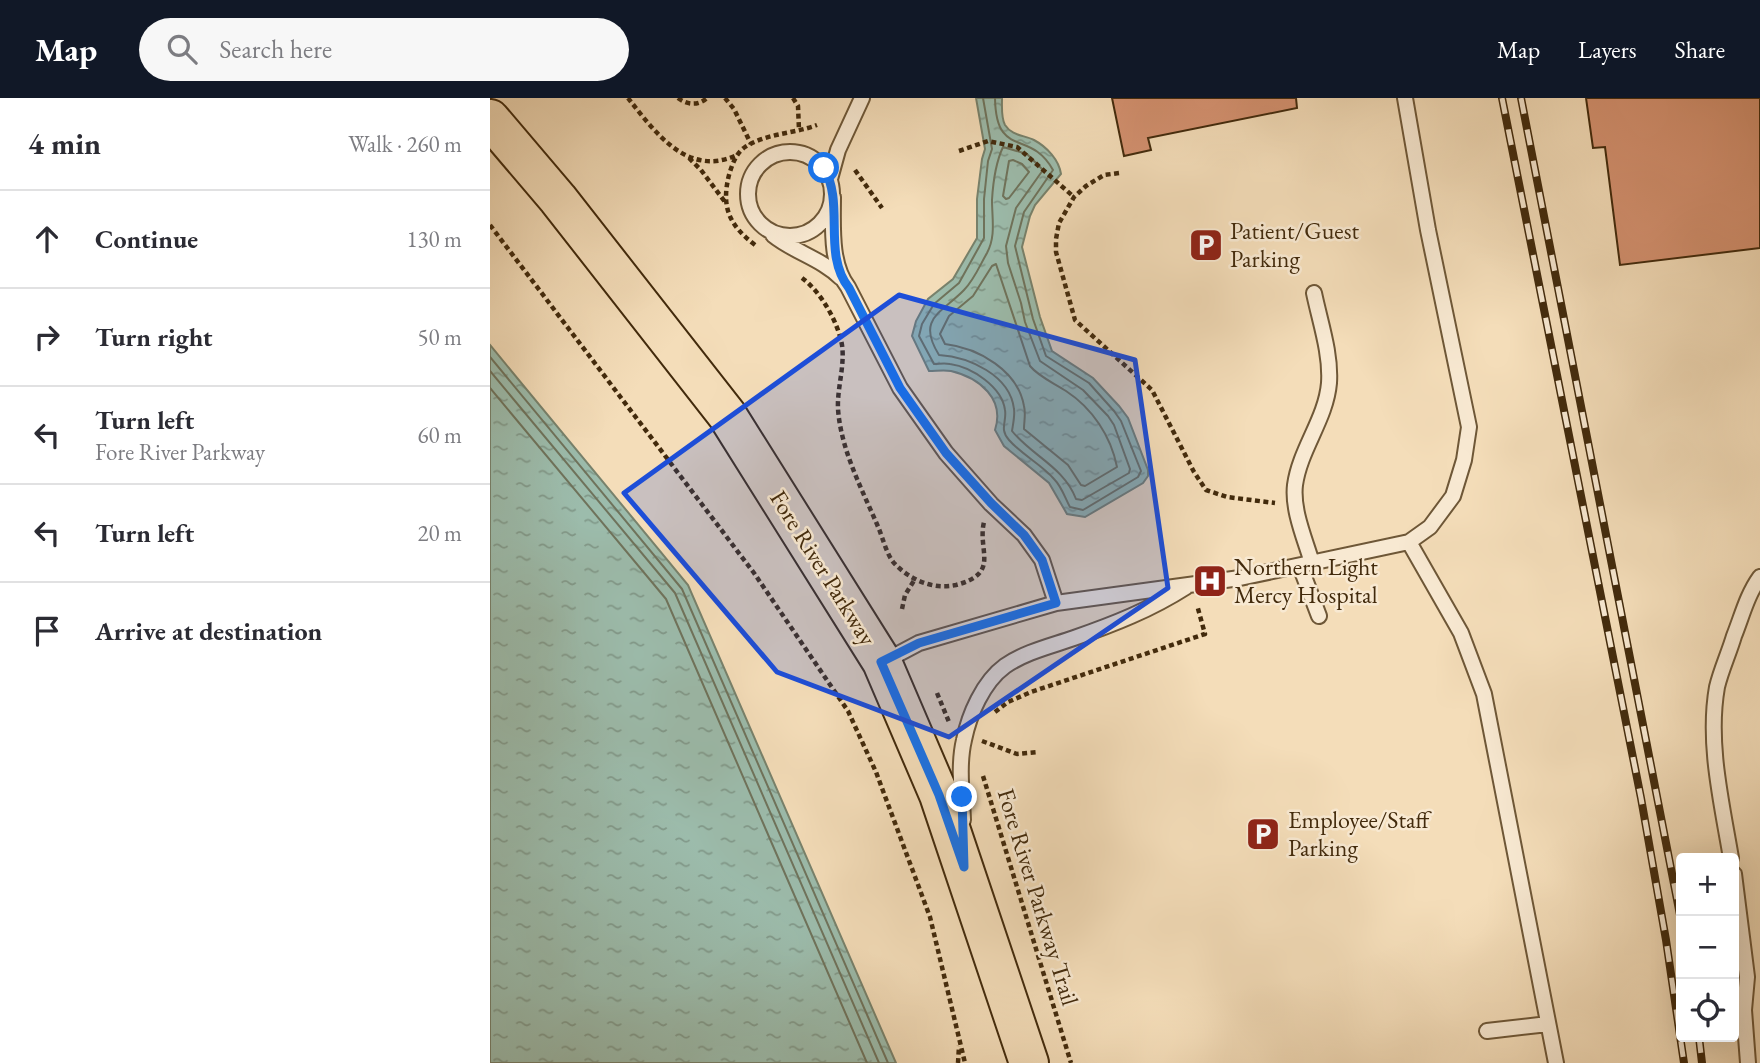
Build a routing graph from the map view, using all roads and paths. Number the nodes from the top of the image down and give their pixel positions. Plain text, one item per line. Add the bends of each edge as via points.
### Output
1 (493, 98) edge
2 (628, 98) edge
3 (678, 98) edge
4 (707, 98) edge
5 (725, 98) edge
6 (793, 98) edge
7 (862, 98) edge
8 (1405, 98) edge
9 (490, 119) edge
10 (817, 125) dead end
11 (799, 130) junction
12 (751, 144) junction
13 (959, 150) dead end
14 (686, 155) junction
15 (738, 155) junction
16 (855, 170) dead end
17 (1119, 173) dead end
18 (830, 178) junction
19 (833, 197) junction
20 (1074, 197) junction
21 (558, 199) junction
22 (725, 202) junction
23 (883, 208) dead end
24 (490, 225) edge
25 (769, 232) junction
26 (765, 252) dead end
27 (794, 271) dead end
28 (841, 278) junction
29 (1314, 293) dead end
30 (1278, 511) dead end
31 (984, 521) dead end
32 (1409, 542) junction
33 (1306, 565) junction
34 (1760, 577) edge
35 (915, 579) junction
36 (1190, 584) junction
37 (1056, 603) junction
38 (1197, 605) dead end
39 (902, 609) dead end
40 (1319, 616) dead end
41 (881, 662) junction
42 (937, 693) dead end
43 (992, 714) dead end
44 (952, 730) dead end
45 (985, 730) dead end
46 (982, 741) junction
47 (981, 750) dead end
48 (1038, 752) dead end
49 (981, 770) dead end
50 (1730, 853) edge
51 (964, 867) junction
52 (1739, 914) edge
53 (1548, 1024) junction
54 (1487, 1031) dead end
55 (960, 1039) junction
56 (958, 1063) edge
57 (965, 1063) edge
58 (1029, 1063) edge
59 (1071, 1063) edge
60 (1556, 1063) edge
61 (1748, 1063) edge

1 - 21 main road, Fore River Parkway
2 - 14 path via 667,145
3 - 4 path via 698,104
5 - 12 path
6 - 11 path
7 - 18 lane
8 - 32 lane via 1469,427 1453,496 1430,527
9 - 21 main road, Fore River Parkway
10 - 11 path
11 - 12 path
12 - 15 path
13 - 20 path via 988,141 1017,147
14 - 15 path via 727,160
14 - 22 path
15 - 22 path
16 - 23 path
17 - 20 path via 1104,176
18 - 19 lane
18 - 25 lane via 815,159 792,151 758,165 751,176 748,200 758,223
19 - 25 lane via 830,211 810,232 783,236
19 - 28 lane
20 - 30 path via 1059,223 1056,253 1077,324 1152,390 1206,490 1227,497 1274,501
21 - 41 main road, Fore River Parkway via 727,415
22 - 26 path via 739,232
24 - 55 path via 754,573 848,711 930,917
25 - 28 lane
27 - 35 path via 823,301 842,343 838,409 854,473 893,562
28 - 37 lane via 925,425 1042,560
29 - 33 lane via 1329,382 1298,471 1295,494
31 - 35 path via 986,555 982,570 972,579 932,587
32 - 33 lane
32 - 53 lane via 1461,633 1484,694
33 - 36 lane
33 - 40 lane
34 - 50 lane via 1748,597 1717,686 1714,739
35 - 39 path
36 - 37 lane
36 - 51 lane via 1132,617 1027,654 1003,668 985,689 972,711 963,742
37 - 41 lane via 919,643
38 - 43 path via 1205,634 1031,692
41 - 51 main road, Fore River Parkway via 939,795
42 - 44 path
45 - 46 path
46 - 47 path
46 - 48 path via 1017,754
49 - 59 path, Fore River Parkway Trail
51 - 58 main road, Fore River Parkway
52 - 61 lane via 1747,977
53 - 54 lane
53 - 60 lane
55 - 56 path
55 - 57 path

